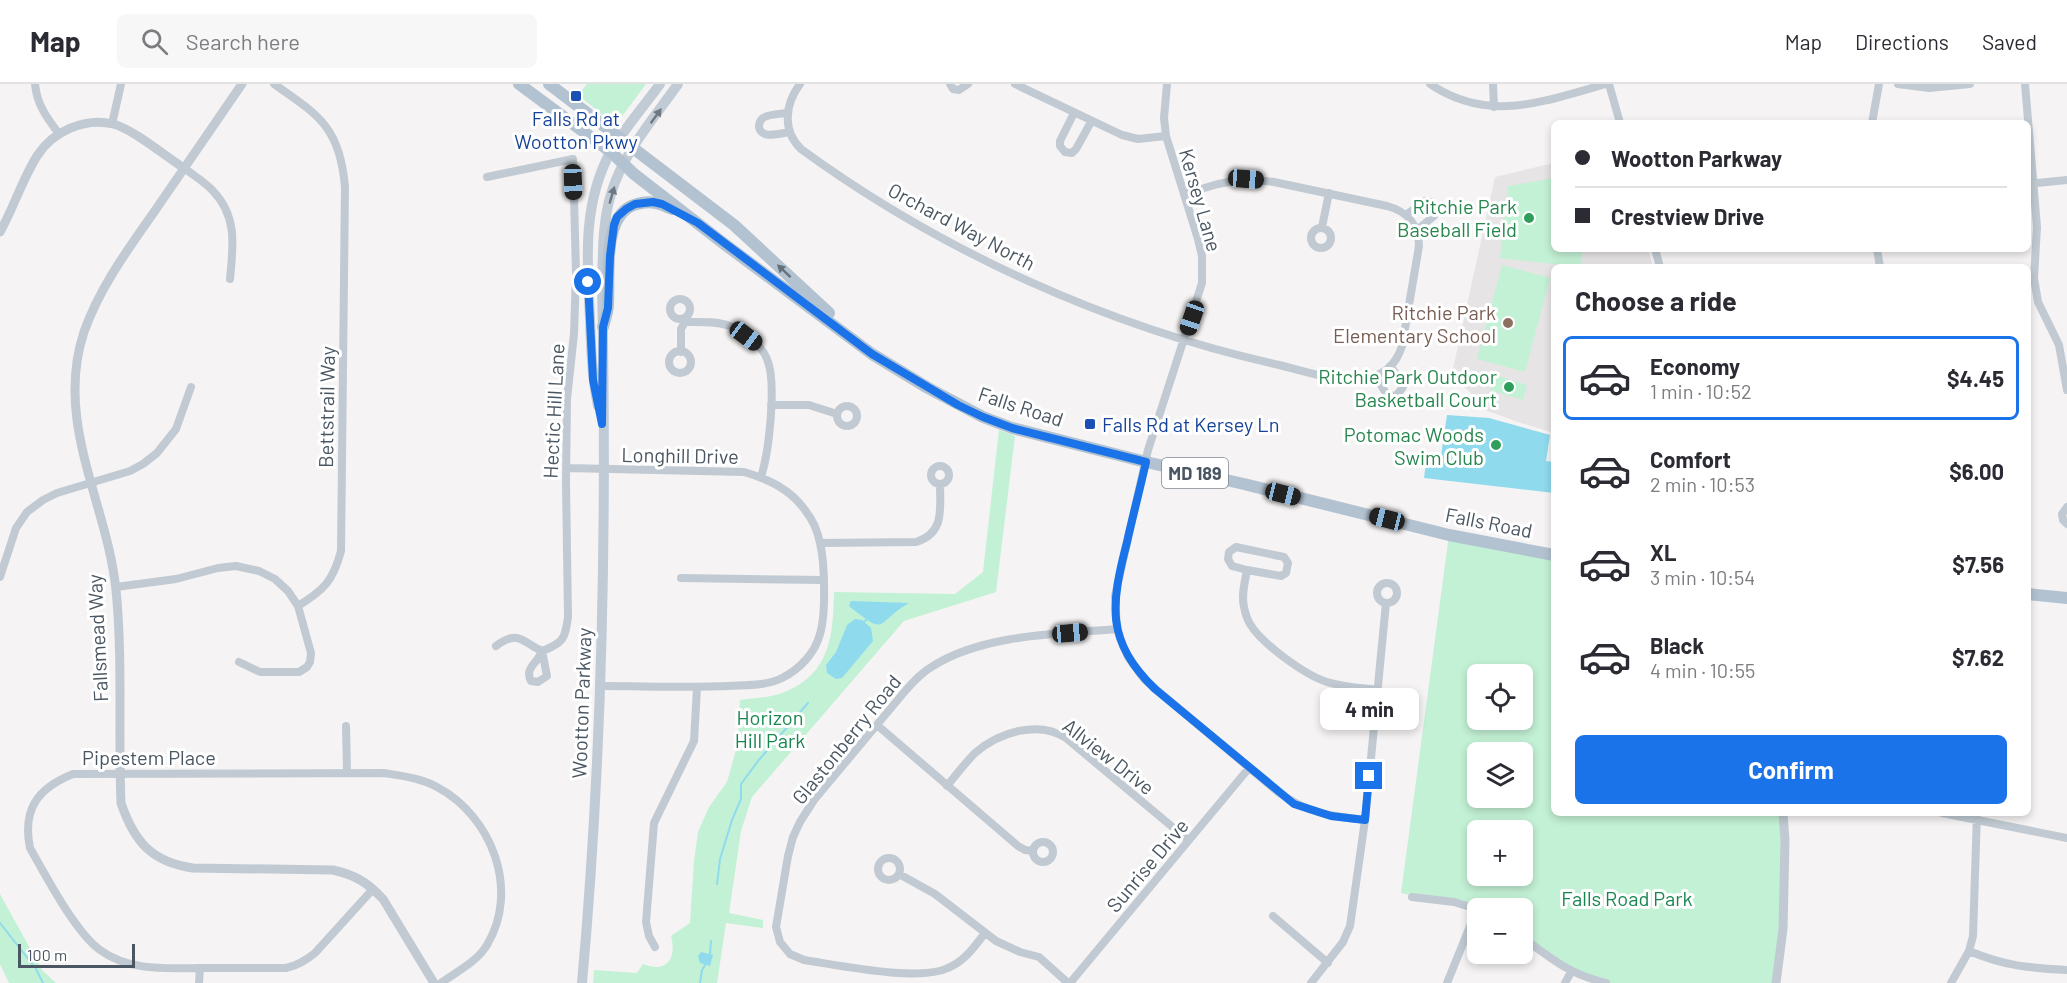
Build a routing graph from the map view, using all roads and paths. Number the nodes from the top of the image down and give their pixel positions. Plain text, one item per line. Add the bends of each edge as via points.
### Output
1 (35, 84) edge
2 (121, 84) edge
3 (242, 84) edge
4 (274, 84) edge
5 (519, 84) edge
6 (549, 84) edge
7 (660, 84) edge
8 (678, 84) edge
9 (800, 84) edge
10 (950, 84) edge
11 (968, 84) edge
12 (1015, 84) edge
13 (1167, 84) edge
14 (1430, 84) edge
15 (1493, 84) edge
16 (1608, 84) edge
17 (1879, 84) edge
18 (1898, 84) edge
19 (1970, 84) edge
20 (2025, 84) edge
21 (1494, 107) junction
22 (787, 113) junction
23 (1074, 113) junction
24 (1619, 120) edge
25 (1873, 120) edge
26 (2027, 120) edge
27 (1091, 122) junction
28 (112, 124) junction
29 (790, 132) junction
30 (59, 134) junction
31 (1166, 136) junction
32 (620, 138) junction
33 (633, 148) junction
34 (611, 152) junction
35 (624, 165) junction
36 (184, 168) junction
37 (487, 177) dead end
38 (2067, 180) edge
39 (2031, 183) edge
40 (1184, 194) junction
41 (1329, 194) junction
42 (1406, 214) junction
43 (698, 223) junction
44 (1322, 227) dead end
45 (0, 230) edge
46 (1417, 230) junction
47 (230, 279) dead end
48 (603, 327) junction
49 (1185, 340) junction
50 (681, 351) dead end
51 (872, 354) junction
52 (1390, 366) junction
53 (1376, 377) junction
54 (191, 387) dead end
55 (2067, 390) edge
56 (771, 405) junction
57 (837, 414) dead end
58 (602, 424) junction
59 (1146, 462) junction
60 (567, 468) junction
61 (603, 470) junction
62 (761, 477) junction
63 (940, 483) dead end
64 (90, 484) junction
65 (2067, 507) edge
66 (2067, 524) edge
67 (820, 543) junction
68 (1551, 554) edge
69 (1247, 570) junction
70 (0, 577) edge
71 (681, 578) dead end
72 (823, 580) junction
73 (116, 587) junction
74 (2031, 594) edge
75 (2067, 598) edge
76 (1386, 603) dead end
77 (298, 606) junction
78 (1117, 629) junction
79 (496, 646) dead end
80 (239, 662) dead end
81 (601, 686) junction
82 (697, 688) junction
83 (1378, 690) junction
84 (877, 724) junction
85 (346, 726) dead end
86 (1249, 768) junction
87 (119, 772) junction
88 (347, 773) junction
89 (947, 786) junction
90 (1783, 816) edge
91 (1977, 817) edge
92 (1365, 820) junction
93 (2067, 838) edge
94 (1188, 840) junction
95 (1033, 851) dead end
96 (899, 874) dead end
97 (373, 888) junction
98 (1412, 897) dead end
99 (1467, 906) edge
100 (1273, 916) dead end
101 (985, 933) junction
102 (1467, 935) edge
103 (1533, 945) edge
104 (655, 947) dead end
105 (1970, 951) junction
106 (1328, 963) junction
107 (200, 968) junction
108 (2067, 970) edge
109 (1571, 972) junction
110 (199, 983) edge
111 (434, 983) edge
112 (441, 983) edge
113 (582, 983) edge
114 (1069, 983) edge
115 (1311, 983) edge
116 (1447, 983) edge
117 (1565, 983) edge
118 (1606, 983) edge
119 (1776, 983) edge
120 (1951, 983) edge

1 - 30 street via 43,114
2 - 28 street
3 - 36 street, Fallsmead Way
4 - 77 street, Bettstrail Way via 314,112 334,138 343,160 345,187 341,551 326,587
5 - 34 main road, Falls Road / MD 189
6 - 32 main road, Falls Road / MD 189
7 - 32 main road, Wootton Parkway
33 -> 8 main road, Wootton Parkway
9 - 22 street
10 - 11 street via 959,90
12 - 23 street
13 - 31 street, Kersey Lane
14 - 21 street via 1468,103
15 - 21 street
16 - 21 street via 1522,106
16 - 24 street
17 - 25 street
18 - 19 street via 1929,88
20 - 26 street
22 - 29 street, Orchard Way North
22 - 29 street via 763,118 759,128 768,135
23 - 27 street
23 - 27 street via 1060,141 1065,152 1076,149
27 - 31 street via 1131,138
28 - 30 street via 84,123
28 - 36 street
29 - 49 street, Orchard Way North via 795,144 815,160 937,235 1065,297
30 - 45 street via 37,156
31 - 40 street, Kersey Lane
32 - 33 main road, Falls Road / MD 189
32 - 34 main road, Wootton Parkway
33 - 35 main road, Wootton Parkway
51 -> 33 main road, Falls Road / MD 189 via 734,225
34 - 35 main road, Falls Road / MD 189
34 - 58 main road, Wootton Parkway via 596,189 587,256 593,380
35 - 43 main road, Falls Road / MD 189
48 -> 35 main road, Wootton Parkway via 604,239 611,194
36 - 47 street via 213,190 228,214 234,240
36 - 64 street, Fallsmead Way via 111,274 83,334 76,372 76,410
37 - 60 street, Hectic Hill Lane via 573,159 576,273 567,399
38 - 39 street
39 - 55 street via 2037,227 2034,278 2038,302 2059,345
40 - 41 street via 1246,179
40 - 49 street, Kersey Lane via 1202,268 1199,297
41 - 42 street
41 - 44 street
42 - 46 street
42 - 46 street via 1425,201 1436,209 1434,216
43 - 48 main road via 653,202 635,204 617,217 612,232 608,308
43 - 51 main road, Falls Road / MD 189
46 - 52 street via 1418,253 1402,346
48 - 58 main road, Wootton Parkway
49 - 53 street, Orchard Way North via 1335,377
49 - 59 street, Kersey Lane
50 - 56 street via 684,320 734,327 763,351 770,366
51 - 59 main road, Falls Road / MD 189 via 983,417
52 - 53 street
52 - 53 street via 1403,383 1396,396 1387,395
54 - 64 street via 176,429 157,453 130,471
56 - 57 street via 809,405
56 - 62 street via 769,447
58 - 61 main road, Wootton Parkway
59 - 68 main road, Falls Road / MD 189 via 1449,535
59 - 78 street, Kersey Lane via 1117,579
60 - 61 street, Longhill Drive
60 - 79 street, Hectic Hill Lane via 565,637 555,647 542,651 519,637
61 - 62 street, Longhill Drive via 730,471
61 - 81 main road, Wootton Parkway
62 - 67 street, Longhill Drive via 782,487 798,502
63 - 67 street via 940,518 936,529 924,539
64 - 70 street via 50,497 27,512 16,528
64 - 73 street, Fallsmead Way
65 - 66 street via 2062,514
67 - 72 street, Longhill Drive
69 - 69 street via 1229,562 1232,548 1284,557 1288,566 1286,573 1278,577
69 - 83 street via 1243,605 1258,633 1315,677
71 - 72 street
72 - 82 street, Longhill Drive via 820,636 798,669 764,685
73 - 77 street via 236,566 275,579
73 - 87 street, Fallsmead Way
74 - 75 main road
76 - 83 street
77 - 80 street via 311,654 307,667 299,672 260,672
78 - 84 street, Glastonberry Road via 1016,638 951,657 920,675
78 - 86 street, Kersey Lane via 1128,657 1145,680
81 - 82 street, Longhill Drive
81 - 113 main road, Wootton Parkway
82 - 104 street via 694,741 652,833 646,922
83 - 92 street
84 - 89 street
84 - 101 street, Glastonberry Road via 800,822 788,856 779,905 776,927 780,942 790,954 804,960 911,974 947,969 969,954
85 - 88 street
86 - 92 street, Kersey Lane via 1294,804 1331,816
86 - 94 street, Sunrise Drive
87 - 88 street, Pipestem Place
87 - 97 street, Fallsmead Way via 121,803 128,825 135,837 164,861 193,868 333,870 352,874
87 - 107 street, Pipestem Place via 73,774 41,793 32,807 27,832 30,848 81,930 99,950 134,965
88 - 112 street, Pipestem Place via 384,773 437,786 461,803 493,848 502,892 495,929 477,958
89 - 94 street, Allview Drive via 975,753 995,740 1025,730 1048,730 1066,738
89 - 95 street via 1018,846
90 - 119 street via 1784,918
91 - 93 street
91 - 105 street
92 - 106 street via 1350,926
94 - 114 street, Sunrise Drive
96 - 101 street via 935,894
97 - 107 street, Pipestem Place via 304,962 286,968
97 - 111 street, Fallsmead Way
98 - 99 street
100 - 106 street
101 - 114 street via 1020,952 1039,957
102 - 116 street
103 - 109 street
105 - 108 street via 2018,967
105 - 120 street
106 - 115 street
107 - 110 street
109 - 117 street
109 - 118 street

